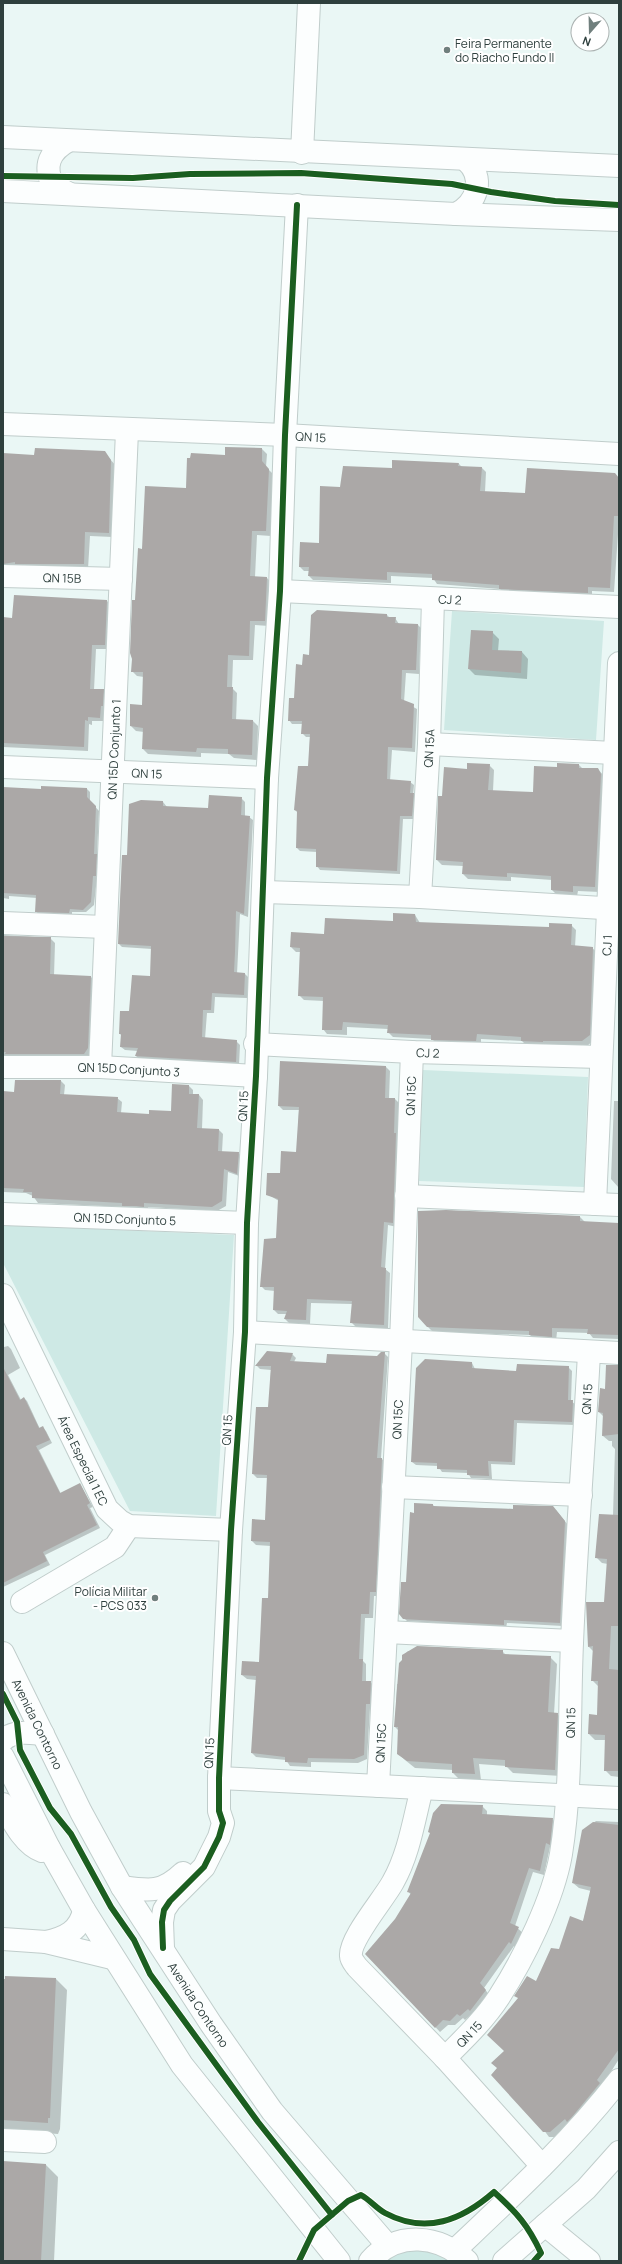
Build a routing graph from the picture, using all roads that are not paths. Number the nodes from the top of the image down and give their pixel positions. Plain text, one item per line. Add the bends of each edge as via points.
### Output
1 (309, 3) edge
2 (3, 137) edge
3 (68, 141) junction
4 (302, 153) junction
5 (466, 160) junction
6 (619, 166) edge
7 (3, 191) edge
8 (70, 194) junction
9 (297, 205) junction
10 (456, 214) junction
11 (619, 220) edge
12 (3, 424) edge
13 (127, 430) junction
14 (285, 436) junction
15 (619, 454) edge
16 (3, 576) edge
17 (121, 580) junction
18 (280, 592) junction
19 (433, 599) junction
20 (619, 607) edge
21 (619, 663) edge
22 (429, 744) junction
23 (614, 753) junction
24 (3, 767) edge
25 (113, 772) junction
26 (267, 778) junction
27 (264, 892) junction
28 (420, 897) junction
29 (614, 909) edge
30 (3, 923) edge
31 (105, 927) junction
32 (256, 1044) junction
33 (412, 1052) junction
34 (600, 1057) junction
35 (3, 1067) edge
36 (100, 1067) junction
37 (256, 1076) junction
38 (406, 1196) junction
39 (595, 1204) junction
40 (619, 1205) edge
41 (3, 1214) edge
42 (247, 1223) junction
43 (3, 1295) edge
44 (245, 1332) junction
45 (401, 1342) junction
46 (589, 1353) junction
47 (619, 1354) edge
48 (393, 1487) junction
49 (581, 1495) junction
50 (129, 1526) junction
51 (231, 1530) junction
52 (22, 1602) dead end
53 (386, 1632) junction
54 (572, 1641) junction
55 (3, 1653) edge
56 (43, 1734) junction
57 (3, 1740) edge
58 (3, 1757) edge
59 (218, 1778) junction
60 (378, 1786) junction
61 (422, 1788) junction
62 (567, 1797) junction
63 (619, 1798) edge
64 (3, 1804) edge
65 (219, 1811) junction
66 (49, 1848) junction
67 (122, 1887) junction
68 (84, 1910) junction
69 (3, 1939) edge
70 (46, 1942) junction
71 (163, 1948) junction
72 (112, 1958) junction
73 (445, 2058) junction
74 (619, 2080) edge
75 (3, 2140) edge
76 (45, 2142) dead end
77 (619, 2152) edge
78 (542, 2166) junction
79 (545, 2224) junction
80 (388, 2246) junction
81 (461, 2256) edge
82 (339, 2261) edge
83 (370, 2261) edge
84 (504, 2261) edge
85 (589, 2261) edge

1 - 4 street
2 - 3 street
3 - 4 street
3 - 8 street via 52,153 47,169 53,185
4 - 5 street
5 - 6 street
5 - 10 street via 476,172 476,196 465,210
7 - 8 street
8 - 9 street
9 - 10 street
9 - 14 street, QN 15
10 - 11 street
12 - 13 street, QN 15
13 - 14 street, QN 15
13 - 17 street, QN 15D Conjunto 1
14 - 15 street, QN 15
14 - 18 street, QN 15
16 - 17 street, QN 15B
17 - 25 street, QN 15D Conjunto 1
18 - 19 street, CJ 2
18 - 26 street, QN 15
19 - 20 street, CJ 2
19 - 22 street, QN 15A
21 - 23 street, CJ 1
22 - 23 street
22 - 28 street, QN 15A
23 - 29 street, CJ 1
24 - 25 street, QN 15
25 - 26 street, QN 15
25 - 31 street, QN 15D Conjunto 1
26 - 27 street, QN 15
27 - 28 street
27 - 32 street, QN 15
28 - 29 street
29 - 34 street, CJ 1
30 - 31 street
31 - 36 street, QN 15D Conjunto 1
32 - 33 street, CJ 2
32 - 37 street, QN 15
33 - 34 street, CJ 2
33 - 38 street, QN 15C
34 - 39 street, CJ 1
35 - 36 street, QN 15D Conjunto 3
36 - 37 street, QN 15D Conjunto 3
37 - 42 street, QN 15
38 - 39 street
38 - 45 street, QN 15C
39 - 40 street
41 - 42 street, QN 15D Conjunto 5
42 - 44 street, QN 15
43 - 50 street, Área Especial 1 EC via 102,1501 114,1516
44 - 45 street
44 - 51 street, QN 15
45 - 46 street
45 - 48 street, QN 15C
46 - 47 street
46 - 49 street, QN 15
48 - 49 street
48 - 53 street, QN 15C
49 - 54 street, QN 15
50 - 51 street
50 - 52 street via 115,1547
51 - 59 street, QN 15
53 - 54 street
53 - 60 street, QN 15C
54 - 62 street, QN 15
55 - 56 street, Avenida Contorno
56 - 57 street via 19,1732
56 - 67 street, Avenida Contorno via 81,1812
58 - 66 street
59 - 60 street
59 - 65 street, QN 15
60 - 61 street
61 - 62 street
61 - 73 street via 408,1842 394,1881 359,1933 352,1946 351,1957 356,1967
62 - 63 street
62 - 73 street, QN 15 via 560,1855 550,1894 533,1933 499,1997 472,2031
64 - 66 street via 18,1829 35,1849 42,1851
65 - 67 street, QN 15 via 193,1864 173,1883 158,1890
65 - 71 street, QN 15 via 223,1823 212,1855 164,1910
66 - 68 street
67 - 71 street, Avenida Contorno
68 - 70 street via 77,1928 59,1939
68 - 72 street
69 - 70 street
70 - 72 street
71 - 80 street, Avenida Contorno via 211,2024 272,2111
72 - 82 street via 182,2065
73 - 78 street
74 - 78 street
75 - 76 street
77 - 79 street via 586,2189
78 - 81 street
79 - 84 street
79 - 85 street
80 - 81 street via 405,2240 422,2239 440,2243
80 - 83 street

